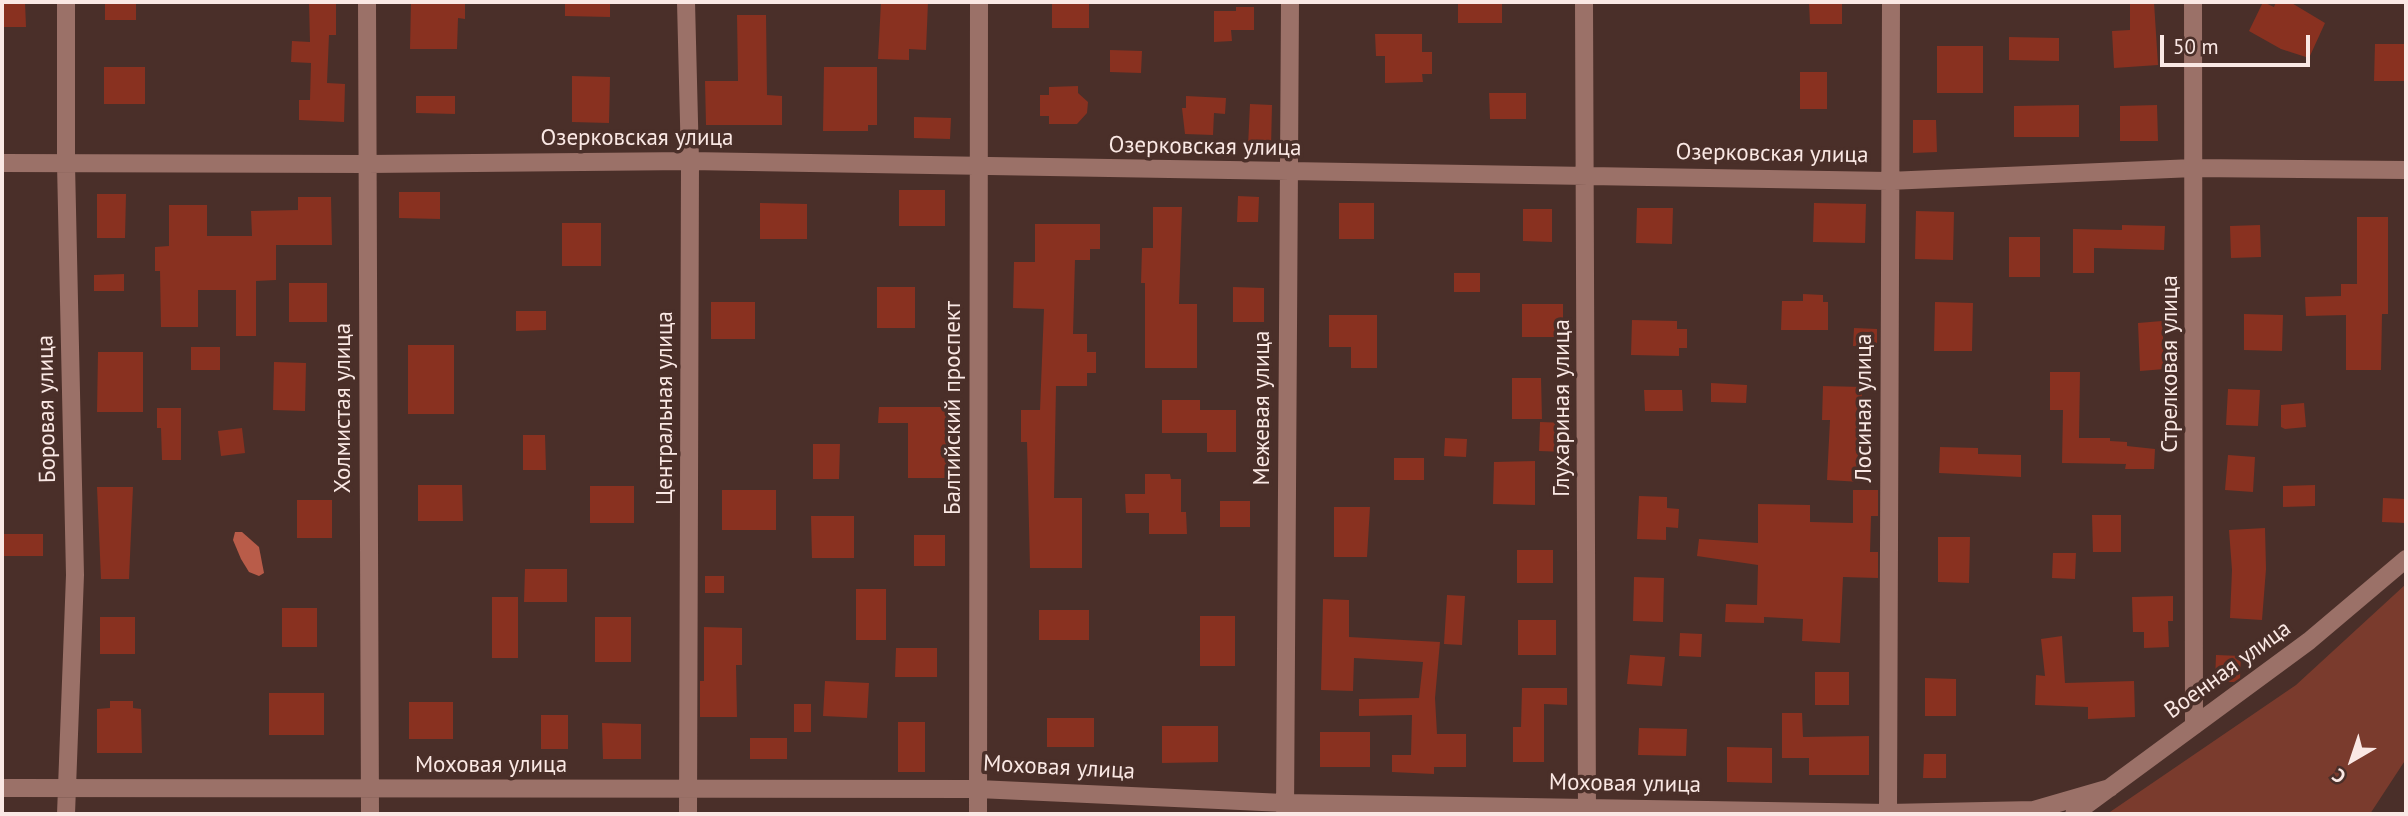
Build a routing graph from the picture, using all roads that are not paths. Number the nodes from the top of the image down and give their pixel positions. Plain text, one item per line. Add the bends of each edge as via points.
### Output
1 (65, 2) edge
2 (367, 2) edge
3 (686, 2) edge
4 (979, 2) edge
5 (1290, 2) edge
6 (1584, 2) edge
7 (1891, 2) edge
8 (2193, 2) edge
9 (690, 160) junction
10 (2, 163) edge
11 (66, 164) junction
12 (367, 164) junction
13 (977, 166) junction
14 (2194, 168) junction
15 (2406, 170) edge
16 (1288, 173) junction
17 (1586, 175) junction
18 (1888, 181) junction
19 (2406, 559) edge
20 (2194, 726) junction
21 (2, 788) edge
22 (2110, 788) junction
23 (66, 789) junction
24 (689, 789) junction
25 (978, 789) junction
26 (370, 791) junction
27 (1284, 809) edge
28 (1587, 811) edge
29 (66, 814) edge
30 (370, 814) edge
31 (688, 814) edge
32 (978, 814) edge
33 (1888, 814) edge
34 (2074, 814) edge

1 - 11 street, Боровая улица
2 - 12 street, Холмистая улица
3 - 9 street, Центральная улица
4 - 13 street, Балтийский проспект
5 - 16 street, Межевая улица
6 - 17 street, Глухариная улица
7 - 18 street, Лосиная улица
8 - 14 street, Стрелковая улица
9 - 12 street, Озерковская улица
9 - 13 street, Озерковская улица
9 - 24 street, Центральная улица
10 - 11 street, Озерковская улица
11 - 12 street, Озерковская улица
11 - 23 street, Боровая улица via 75,575
12 - 26 street, Холмистая улица
13 - 16 street, Озерковская улица
13 - 25 street, Балтийский проспект
14 - 15 street, Озерковская улица
14 - 18 street, Озерковская улица
14 - 20 street, Стрелковая улица
16 - 17 street, Озерковская улица
16 - 27 street, Межевая улица
17 - 18 street, Озерковская улица
17 - 28 street, Глухариная улица
18 - 33 street, Лосиная улица
19 - 20 street, Военная улица via 2309,641
20 - 22 street, Военная улица
21 - 23 street, Моховая улица
22 - 33 street, Моховая улица via 2034,810
22 - 34 street, Военная улица
23 - 26 street, Моховая улица
23 - 29 street, Боровая улица
24 - 25 street, Моховая улица
24 - 26 street, Моховая улица
24 - 31 street, Центральная улица
25 - 27 street, Моховая улица
25 - 32 street, Балтийский проспект
26 - 30 street, Холмистая улица
27 - 28 street, Моховая улица
28 - 33 street, Моховая улица

